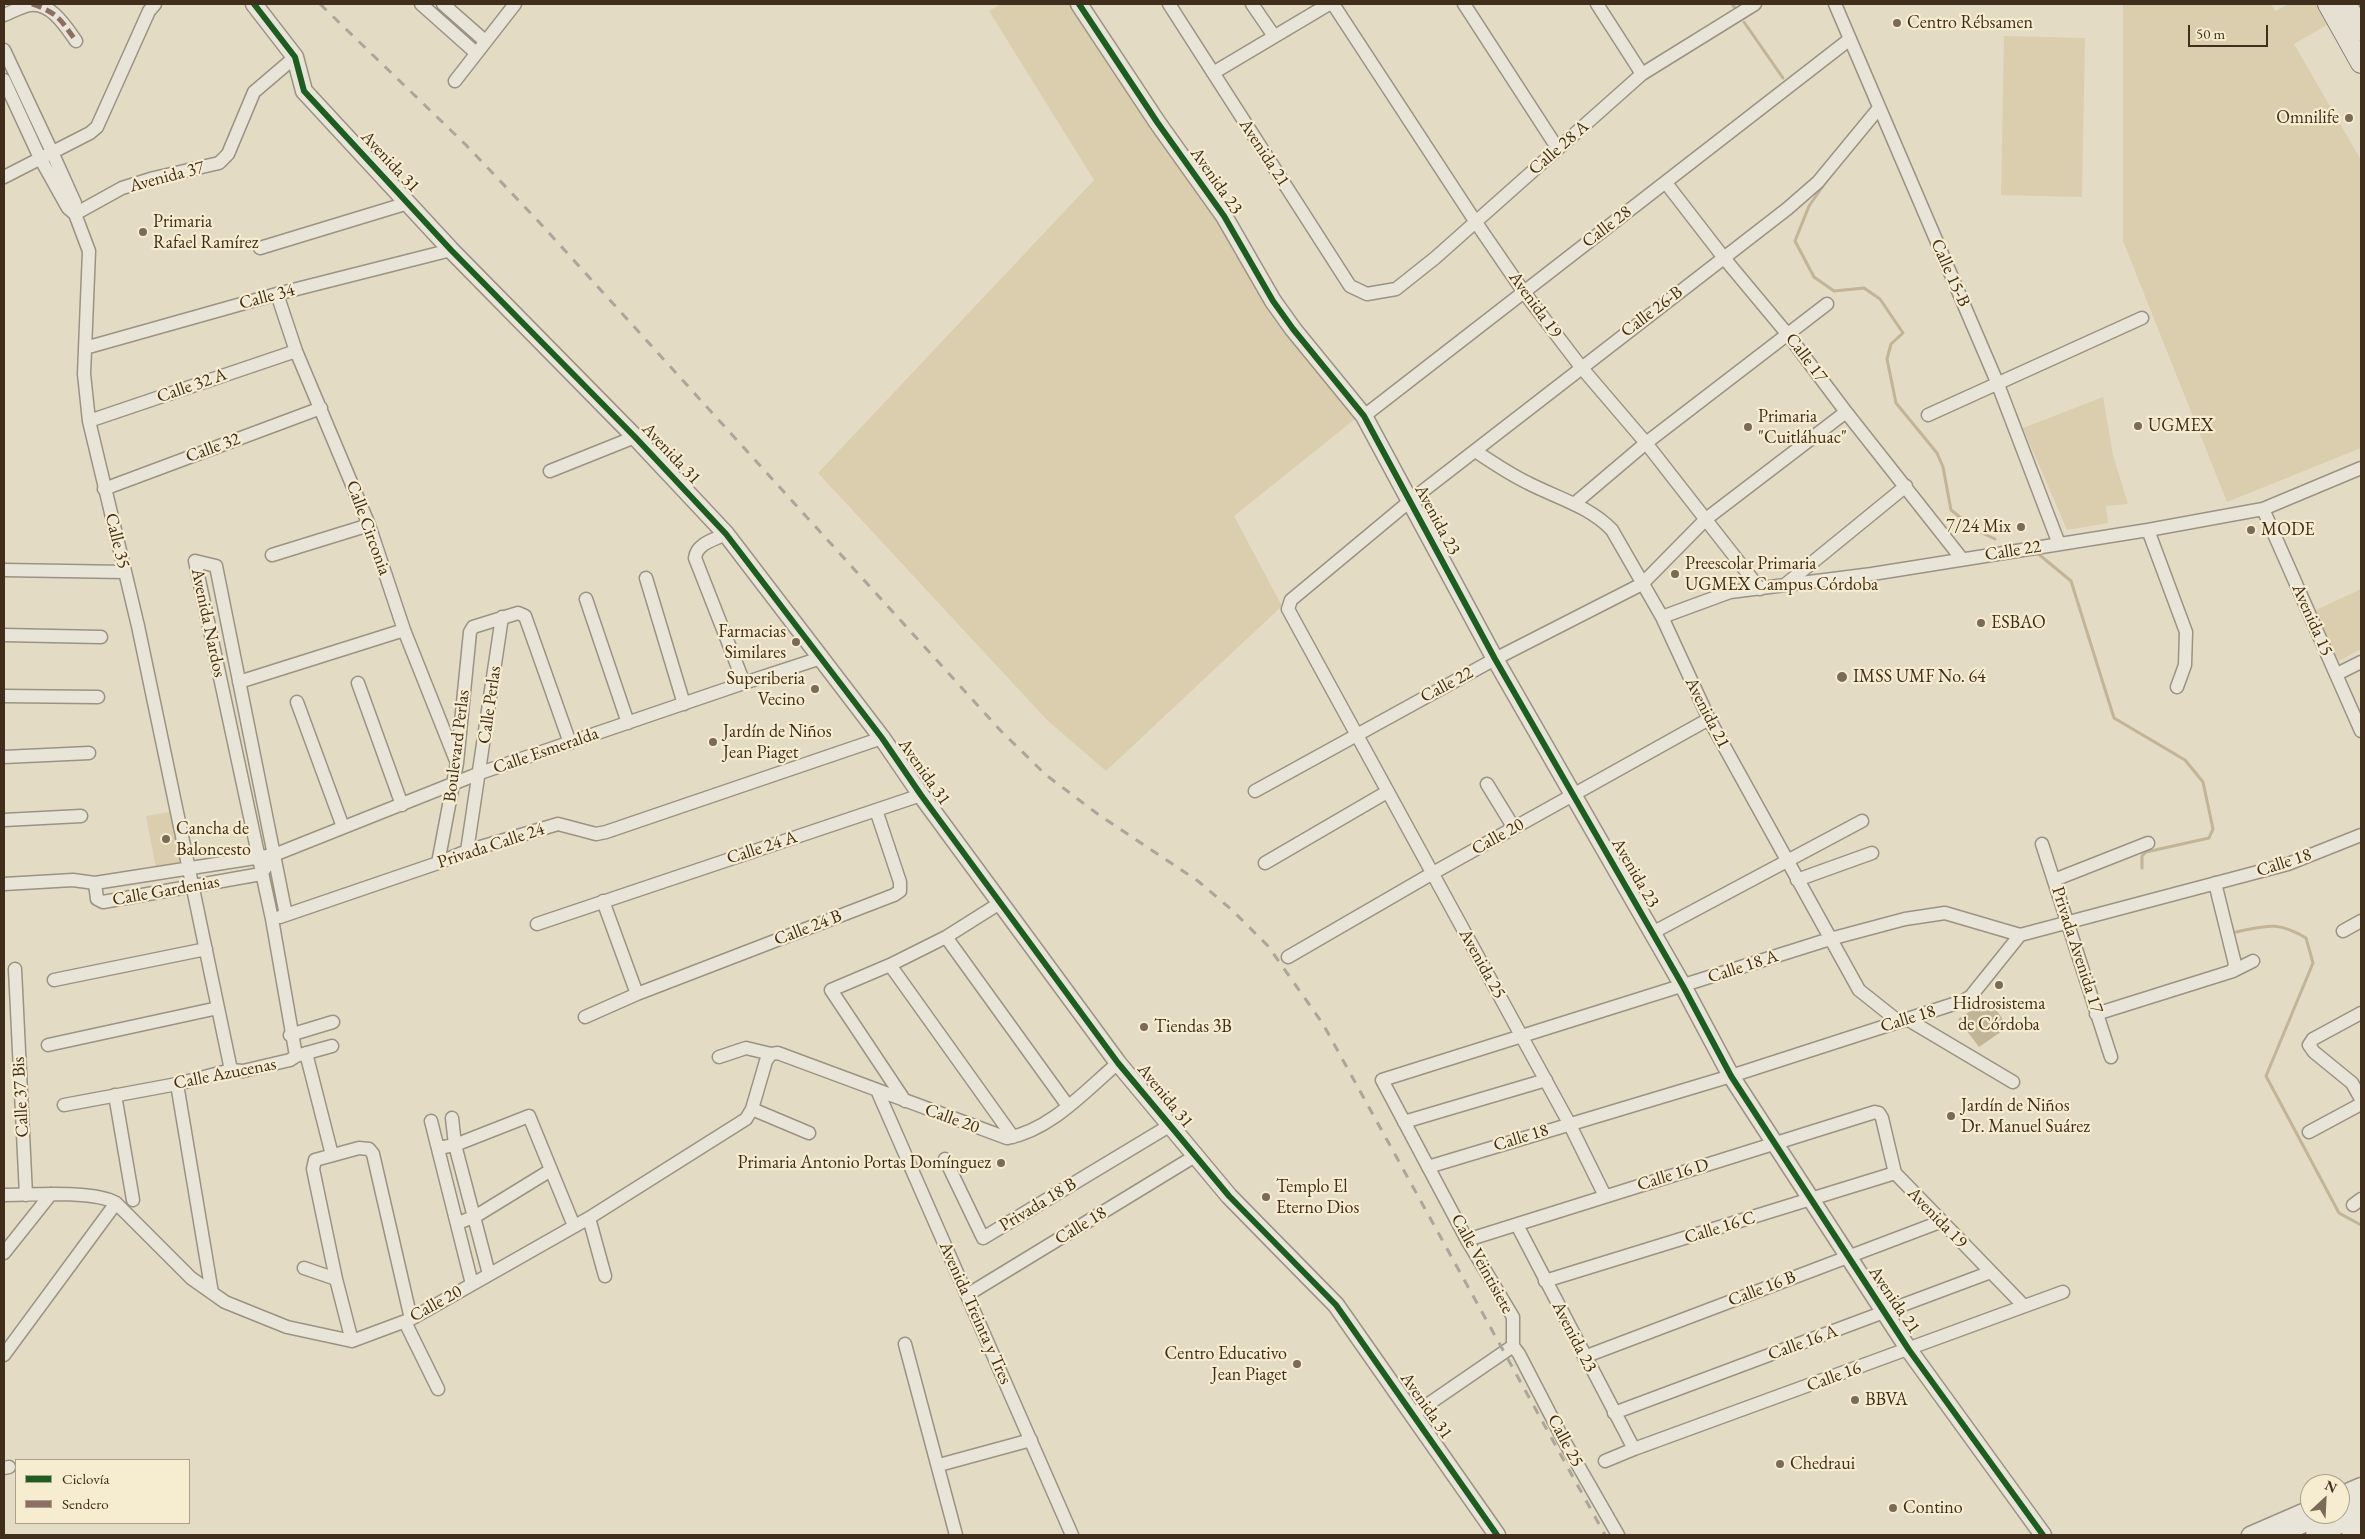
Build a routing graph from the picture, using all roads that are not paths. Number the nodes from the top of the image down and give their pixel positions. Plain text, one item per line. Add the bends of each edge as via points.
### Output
1 (32, 4) edge
2 (155, 4) edge
3 (254, 4) edge
4 (421, 4) edge
5 (444, 4) edge
6 (515, 4) edge
7 (1079, 4) edge
8 (1169, 4) edge
9 (1252, 4) edge
10 (1329, 4) edge
11 (1333, 4) edge
12 (1464, 4) edge
13 (1597, 4) edge
14 (1755, 4) edge
15 (1835, 4) edge
16 (2343, 6) edge
17 (4, 15) edge
18 (2361, 30) edge
19 (1274, 36) junction
20 (1850, 39) junction
21 (76, 41) dead end
22 (485, 42) junction
23 (476, 53) junction
24 (295, 56) junction
25 (5, 57) edge
26 (2361, 62) edge
27 (1213, 73) junction
28 (1642, 74) junction
29 (4, 80) edge
30 (455, 81) dead end
31 (15, 90) junction
32 (1879, 108) junction
33 (1558, 149) junction
34 (52, 152) junction
35 (40, 158) junction
36 (4, 177) edge
37 (1666, 183) junction
38 (408, 204) junction
39 (76, 214) junction
40 (1474, 221) junction
41 (260, 248) dead end
42 (451, 250) junction
43 (1724, 258) junction
44 (1523, 291) junction
45 (277, 294) junction
46 (1367, 294) joint
47 (1827, 304) dead end
48 (2142, 318) dead end
49 (1789, 336) junction
50 (85, 348) junction
51 (296, 351) junction
52 (1581, 367) junction
53 (1997, 382) junction
54 (321, 408) junction
55 (1846, 412) junction
56 (1928, 415) dead end
57 (1364, 416) junction
58 (89, 421) junction
59 (635, 437) junction
60 (1646, 444) junction
61 (1475, 451) junction
62 (2361, 468) edge
63 (550, 471) dead end
64 (1906, 486) junction
65 (104, 489) junction
66 (1410, 502) junction
67 (1574, 504) junction
68 (2263, 509) junction
69 (1706, 519) junction
70 (369, 524) junction
71 (2148, 530) junction
72 (726, 534) junction
73 (2060, 544) junction
74 (272, 555) dead end
75 (1962, 559) junction
76 (4, 570) edge
77 (125, 572) junction
78 (646, 578) dead end
79 (1642, 584) junction
80 (1786, 584) junction
81 (1760, 589) junction
82 (586, 599) dead end
83 (502, 617) junction
84 (1662, 617) junction
85 (404, 630) junction
86 (4, 635) edge
87 (101, 636) dead end
88 (821, 658) junction
89 (1495, 659) junction
90 (2361, 662) edge
91 (2337, 674) junction
92 (239, 682) junction
93 (358, 683) dead end
94 (744, 683) junction
95 (2177, 687) dead end
96 (4, 696) edge
97 (98, 697) dead end
98 (297, 702) dead end
99 (684, 704) junction
100 (1709, 719) junction
101 (628, 723) junction
102 (2361, 731) edge
103 (1356, 734) junction
104 (882, 738) junction
105 (570, 743) junction
106 (89, 753) dead end
107 (4, 757) edge
108 (457, 763) junction
109 (480, 773) junction
110 (454, 784) junction
111 (1488, 784) dead end
112 (1255, 791) dead end
113 (1387, 792) junction
114 (921, 795) junction
115 (1572, 796) junction
116 (402, 805) junction
117 (876, 810) junction
118 (81, 816) dead end
119 (4, 820) edge
120 (1862, 821) dead end
121 (343, 827) junction
122 (1514, 828) junction
123 (2361, 834) edge
124 (2148, 843) dead end
125 (2042, 844) dead end
126 (467, 851) junction
127 (1872, 852) dead end
128 (274, 856) junction
129 (257, 857) junction
130 (1787, 862) junction
131 (438, 863) junction
132 (1264, 863) dead end
133 (189, 867) junction
134 (1433, 873) junction
135 (261, 874) junction
136 (1797, 880) junction
137 (2054, 880) junction
138 (95, 883) junction
139 (2214, 883) junction
140 (4, 884) edge
141 (193, 887) junction
142 (604, 901) junction
143 (1000, 903) junction
144 (286, 915) junction
145 (272, 919) junction
146 (2361, 921) edge
147 (2068, 923) junction
148 (537, 924) dead end
149 (2343, 931) dead end
150 (1652, 933) junction
151 (2020, 935) junction
152 (946, 937) junction
153 (1830, 939) junction
154 (206, 949) junction
155 (1288, 957) dead end
156 (2254, 962) dead end
157 (890, 965) junction
158 (15, 969) dead end
159 (2233, 971) junction
160 (54, 980) dead end
161 (1683, 986) junction
162 (637, 994) junction
163 (218, 1008) junction
164 (2361, 1013) edge
165 (2096, 1014) junction
166 (585, 1017) dead end
167 (1902, 1020) junction
168 (333, 1022) dead end
169 (290, 1035) junction
170 (1522, 1036) junction
171 (48, 1045) dead end
172 (332, 1046) dead end
173 (771, 1054) junction
174 (301, 1055) junction
175 (719, 1057) dead end
176 (2112, 1057) dead end
177 (1118, 1062) junction
178 (231, 1070) junction
179 (1731, 1076) junction
180 (1382, 1080) joint
181 (1546, 1080) junction
182 (2013, 1082) dead end
183 (177, 1084) junction
184 (877, 1090) junction
185 (115, 1095) junction
186 (2361, 1099) edge
187 (905, 1101) junction
188 (2361, 1104) edge
189 (64, 1105) dead end
190 (1068, 1106) junction
191 (752, 1109) junction
192 (1880, 1113) joint
193 (452, 1118) dead end
194 (431, 1121) dead end
195 (1404, 1122) junction
196 (1569, 1124) junction
197 (1169, 1126) junction
198 (2309, 1132) dead end
199 (809, 1133) dead end
200 (1013, 1137) junction
201 (455, 1145) junction
202 (1774, 1145) junction
203 (438, 1148) junction
204 (332, 1155) junction
205 (1195, 1156) junction
206 (945, 1159) dead end
207 (1428, 1167) junction
208 (551, 1170) junction
209 (1895, 1173) junction
210 (51, 1194) junction
211 (4, 1195) edge
212 (26, 1195) junction
213 (1604, 1196) junction
214 (133, 1200) dead end
215 (1811, 1200) junction
216 (116, 1204) junction
217 (476, 1216) junction
218 (589, 1218) junction
219 (1940, 1222) junction
220 (458, 1223) junction
221 (1517, 1225) junction
222 (574, 1226) junction
223 (1467, 1240) junction
224 (4, 1253) edge
225 (1847, 1257) junction
226 (304, 1268) dead end
227 (1991, 1272) junction
228 (489, 1274) junction
229 (604, 1276) dead end
230 (336, 1279) junction
231 (1545, 1281) junction
232 (472, 1284) junction
233 (2063, 1292) dead end
234 (212, 1293) junction
235 (967, 1295) junction
236 (2024, 1306) junction
237 (1885, 1312) junction
238 (408, 1320) junction
239 (352, 1342) junction
240 (905, 1344) dead end
241 (1513, 1346) junction
242 (1909, 1350) junction
243 (4, 1354) edge
244 (1584, 1357) junction
245 (438, 1389) dead end
246 (1614, 1413) junction
247 (1414, 1414) junction
248 (1030, 1440) junction
249 (1634, 1449) junction
250 (1605, 1461) dead end
251 (939, 1465) junction
252 (2300, 1513) edge
253 (2361, 1515) edge
254 (2302, 1524) edge
255 (2361, 1530) edge
256 (956, 1535) edge
257 (1072, 1535) edge
258 (1497, 1535) edge
259 (1618, 1535) edge
260 (2043, 1535) edge
261 (2250, 1535) edge
262 (2277, 1535) edge
263 (2315, 1535) edge
264 (2350, 1535) edge

1 - 17 street
1 - 21 street via 51,10
2 - 34 street via 96,127
3 - 24 street
4 - 23 street
5 - 22 street
6 - 22 street
7 - 57 street, Avenida 23 via 1224,216 1293,329
8 - 27 street, Avenida 21
9 - 19 street
10 - 19 street
11 - 40 street, Avenida 19
12 - 33 street
13 - 28 street
14 - 28 street, Calle 28 A
15 - 20 street, Calle 15-B
16 - 18 main road
16 - 26 main road
19 - 27 street
20 - 32 street, Calle 15-B
20 - 37 street, Calle 28
22 - 23 street
23 - 30 street
24 - 38 street, Avenida 31 via 304,91
24 - 39 street, Avenida 37 via 254,92 228,154 219,163 122,188
25 - 31 street
27 - 46 street, Avenida 21 via 1350,286
28 - 33 street, Calle 28 A
29 - 31 street
31 - 34 street, Calle 35
31 - 35 street
32 - 43 street, Calle 26-B via 1818,182
32 - 53 street, Calle 15-B
33 - 40 street, Calle 28 A
34 - 35 street
34 - 39 street, Calle 35 via 75,204
35 - 36 street
35 - 39 street via 68,208
37 - 43 street, Calle 17
37 - 44 street, Calle 28
38 - 41 street
38 - 42 street, Avenida 31
39 - 50 street, Calle 35 via 89,251
40 - 44 street, Avenida 19
40 - 46 street, Calle 28 A via 1396,289
42 - 45 street, Calle 34
42 - 59 street, Avenida 31
43 - 49 street, Calle 17
43 - 52 street, Calle 26-B
44 - 52 street, Avenida 19
44 - 57 street, Calle 28
45 - 50 street, Calle 34
45 - 51 street, Calle Circonia
47 - 49 street
48 - 53 street
49 - 55 street, Calle 17
49 - 60 street
50 - 58 street, Calle 35
51 - 54 street, Calle Circonia
51 - 58 street, Calle 32 A
52 - 60 street, Avenida 19
52 - 61 street, Calle 26-B
53 - 56 street
53 - 73 street, Calle 15-B
54 - 65 street, Calle 32
54 - 70 street, Calle Circonia
55 - 64 street, Calle 17
55 - 69 street, Calle 22
57 - 66 street, Avenida 23
58 - 65 street, Calle 35
59 - 63 street, Avenida 31
59 - 72 street, Avenida 31
60 - 67 street
60 - 69 street, Avenida 19
61 - 66 street, Calle 26-B
61 - 67 street, Avenida 21 via 1527,483
62 - 68 street, Calle 22
64 - 75 street, Calle 17
64 - 80 street
65 - 77 street, Calle 35
66 - 89 street, Avenida 23
66 - 103 street, Calle 26-B via 1291,600 1288,609
67 - 79 street, Avenida 21 via 1612,530
68 - 71 street, Calle 22
68 - 91 street, Avenida 15
69 - 79 street, Calle 22
69 - 81 street, Avenida 19
70 - 74 street
70 - 85 street, Calle Circonia
71 - 73 street, Calle 22
71 - 95 street via 2186,632 2186,665
72 - 88 street, Avenida 31
72 - 94 street via 700,546 695,558
73 - 75 street, Calle 22
75 - 80 street, Calle 22
76 - 77 street
77 - 133 street, Calle 35
78 - 99 street
79 - 84 street, Avenida 21
79 - 89 street, Calle 22
80 - 81 street, Calle 22
81 - 84 street, Calle 22 via 1718,595
82 - 101 street
83 - 105 street via 518,612 522,614 546,671
83 - 108 street, Boulevard Perlas via 471,629
83 - 109 street, Calle Perlas
84 - 100 street, Avenida 21
85 - 92 street
85 - 108 street, Calle Circonia
86 - 87 street
88 - 94 street, Calle Esmeralda
88 - 104 street, Avenida 31
89 - 103 street, Calle 22
89 - 115 street, Avenida 23
90 - 91 street
91 - 102 street, Avenida 15
92 - 128 street, Avenida Nardos
92 - 129 street, Avenida Nardos via 216,566 195,561
93 - 116 street
94 - 99 street, Calle Esmeralda
96 - 97 street
98 - 121 street
99 - 101 street, Calle Esmeralda
100 - 115 street, Calle 20
100 - 130 street, Avenida 21
101 - 105 street, Calle Esmeralda
103 - 112 street, Calle 22
103 - 113 street, Avenida 25
104 - 114 street, Avenida 31
104 - 126 street, Privada Calle 24 via 606,832 596,834 558,824
105 - 109 street, Calle Esmeralda
106 - 107 street
108 - 110 street, Boulevard Perlas
109 - 110 street, Calle Esmeralda
109 - 126 street, Calle Perlas
110 - 116 street, Calle Esmeralda
110 - 131 street, Boulevard Perlas
111 - 122 street
113 - 132 street
113 - 134 street, Avenida 25
114 - 117 street, Calle 24 A
114 - 143 street, Avenida 31
115 - 122 street, Calle 20
115 - 150 street, Avenida 23
116 - 121 street, Calle Esmeralda
117 - 142 street, Calle 24 A
117 - 162 street, Calle 24 B via 900,882 900,891
118 - 119 street
120 - 130 street
121 - 128 street, Calle Esmeralda
122 - 134 street, Calle 20
123 - 139 street, Calle 18 via 2288,864
124 - 137 street
125 - 137 street, Privada Avenida 17
126 - 131 street, Privada Calle 24
127 - 136 street
128 - 129 street, Calle Gardenias
128 - 135 street
128 - 144 street, Avenida Nardos
129 - 133 street, Calle Gardenias
129 - 135 street, Avenida Nardos
130 - 136 street, Avenida 21
130 - 150 street
131 - 144 street, Privada Calle 24
133 - 138 street, Calle Gardenias
133 - 141 street, Calle 35
134 - 155 street, Calle 20
134 - 170 street, Avenida 25
135 - 141 street, Calle Gardenias
135 - 145 street, Avenida Nardos
136 - 153 street, Avenida 21
137 - 147 street, Privada Avenida 17
138 - 140 street via 73,880
138 - 141 street, Calle Gardenias via 97,899 103,902
139 - 147 street, Calle 18
139 - 159 street via 2235,964
141 - 154 street, Calle 35
142 - 148 street, Calle 24 A
142 - 162 street
143 - 152 street
143 - 177 street, Avenida 31
144 - 145 street, Privada Calle 24
145 - 169 street, Avenida Nardos
146 - 149 street
147 - 151 street, Calle 18
147 - 165 street, Privada Avenida 17
150 - 161 street, Avenida 23
151 - 153 street, Calle 18 A via 1946,913 1905,919
151 - 167 street, Calle 18 via 1963,1002
152 - 157 street
152 - 190 street
153 - 161 street, Calle 18 A
153 - 167 street, Avenida 21 via 1859,990
154 - 160 street
154 - 163 street, Calle 35
156 - 159 street
157 - 187 street via 831,990
157 - 200 street
158 - 212 street, Calle 37 Bis
159 - 165 street
161 - 170 street, Calle 18 A
161 - 179 street, Avenida 23
162 - 166 street
163 - 171 street
163 - 178 street, Calle 35
164 - 186 street via 2313,1039 2310,1045 2352,1084
165 - 176 street, Privada Avenida 17
167 - 179 street, Calle 18
167 - 182 street, Avenida 21
168 - 169 street
169 - 174 street, Avenida Nardos
170 - 180 street, Calle 18 A
170 - 181 street, Avenida 25
172 - 174 street, Calle Azucenas
173 - 175 street, Calle 20 via 746,1048
173 - 184 street, Calle 20 via 778,1053
173 - 191 street, Calle 20
174 - 178 street, Calle Azucenas via 243,1071
174 - 204 street, Avenida Nardos
177 - 190 street
177 - 197 street, Avenida 31
178 - 183 street, Calle Azucenas
179 - 196 street, Calle 18
179 - 202 street, Avenida 21
180 - 195 street, Calle Veintisiete
181 - 195 street
181 - 196 street, Avenida 25
183 - 185 street, Calle Azucenas
183 - 234 street
184 - 187 street, Calle 20
184 - 235 street, Avenida Treinta y Tres
185 - 189 street, Calle Azucenas
185 - 214 street
187 - 200 street, Calle 20 via 1001,1137
188 - 198 street
190 - 200 street
191 - 199 street
191 - 218 street, Calle 20 via 746,1119
192 - 202 street, Calle 16 D via 1874,1112
192 - 209 street, Avenida 19
193 - 201 street
194 - 203 street
195 - 207 street, Calle Veintisiete
196 - 207 street, Calle 18
196 - 213 street, Avenida 25
197 - 205 street, Avenida 31
197 - 206 street, Privada 18 B via 983,1238
201 - 203 street
201 - 208 street via 529,1116
201 - 217 street
202 - 213 street, Calle 16 D
202 - 215 street, Avenida 21
203 - 220 street
204 - 230 street via 315,1160 313,1164
204 - 238 street via 359,1148 369,1149 373,1154
205 - 235 street, Calle 18
205 - 247 street, Avenida 31 via 1229,1196 1336,1305
207 - 223 street, Calle Veintisiete
208 - 217 street
208 - 222 street
209 - 215 street, Calle 16 C
209 - 219 street, Avenida 19
210 - 212 street
210 - 216 street via 107,1198
210 - 224 street
211 - 212 street
213 - 221 street, Calle 16 D
215 - 225 street, Avenida 21
215 - 231 street, Calle 16 C
216 - 234 street via 191,1278
216 - 243 street
217 - 220 street
217 - 228 street
218 - 222 street, Calle 20
218 - 229 street
219 - 225 street, Calle 16 B
219 - 227 street, Avenida 19
220 - 232 street
221 - 223 street, Calle 16 D
221 - 231 street, Avenida 23
222 - 228 street, Calle 20
223 - 241 street, Calle Veintisiete via 1513,1317
225 - 237 street, Avenida 21
225 - 244 street, Calle 16 B
226 - 230 street
227 - 236 street, Avenida 19
227 - 237 street, Calle 16 A
228 - 232 street, Calle 20
230 - 239 street
231 - 244 street, Avenida 23
232 - 238 street, Calle 20
233 - 236 street, Calle 16
234 - 239 street via 225,1302 287,1327
235 - 248 street, Avenida Treinta y Tres
236 - 242 street, Calle 16
237 - 242 street, Avenida 21
237 - 246 street, Calle 16 A
238 - 239 street, Calle 20
238 - 245 street
240 - 251 street
241 - 247 street
241 - 259 street, Calle 25
242 - 249 street, Calle 16
242 - 260 street, Avenida 21
244 - 246 street, Avenida 23
246 - 249 street, Avenida 23
247 - 258 street, Avenida 31
248 - 251 street
248 - 257 street, Avenida Treinta y Tres
249 - 250 street, Calle 16
251 - 256 street
252 - 261 street
253 - 263 main road
254 - 262 main road
255 - 264 street

